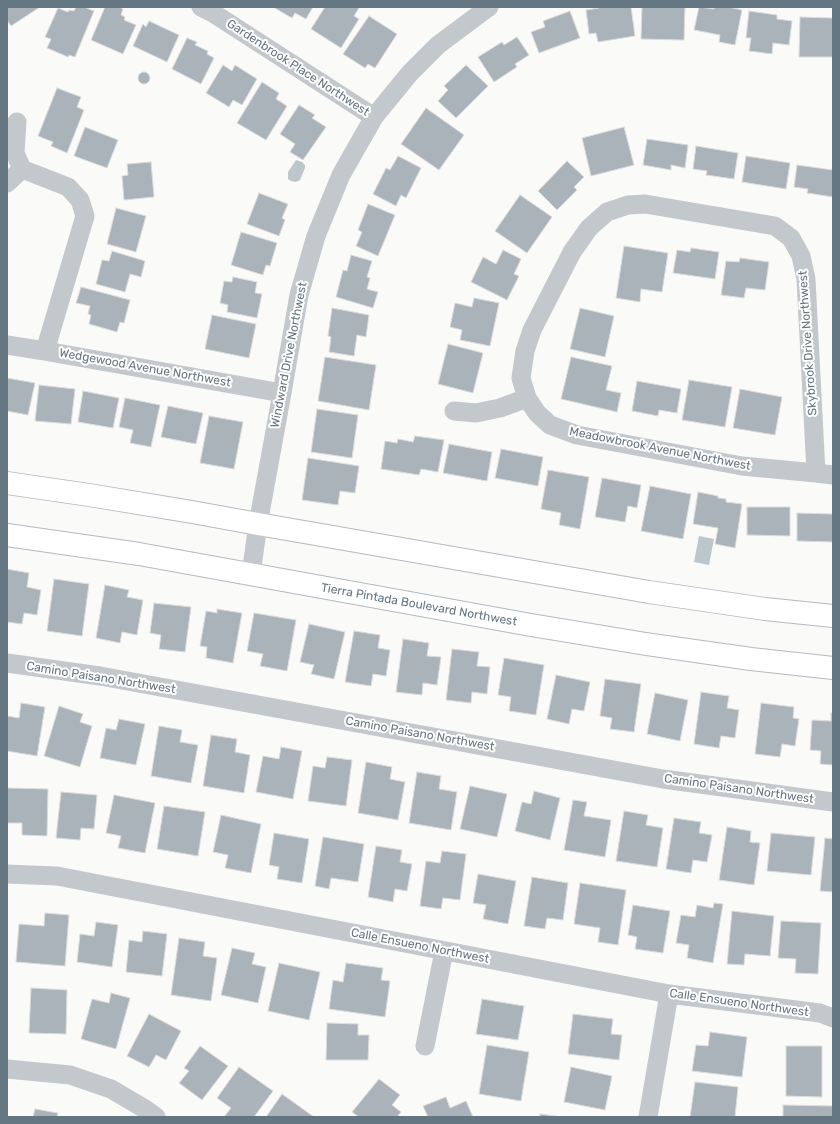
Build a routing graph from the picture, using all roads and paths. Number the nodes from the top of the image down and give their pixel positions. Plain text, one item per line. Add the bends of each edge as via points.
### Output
1 (201, 7) edge
2 (489, 7) edge
3 (374, 117) junction
4 (17, 122) dead end
5 (22, 169) junction
6 (7, 183) edge
7 (7, 346) edge
8 (45, 351) junction
9 (282, 393) junction
10 (527, 398) junction
11 (454, 411) dead end
12 (824, 474) edge
13 (7, 484) edge
14 (258, 524) junction
15 (7, 535) edge
16 (251, 574) junction
17 (833, 616) edge
18 (7, 663) edge
19 (833, 668) edge
20 (833, 802) edge
21 (7, 874) edge
22 (444, 951) junction
23 (669, 994) junction
24 (833, 1018) edge
25 (425, 1046) dead end
26 (7, 1069) edge
27 (156, 1117) edge
28 (648, 1117) edge

1 - 3 street, Gardenbrook Place Northwest
2 - 3 street, Windward Drive Northwest via 438,45 410,73
3 - 9 street, Windward Drive Northwest via 341,175 316,236 299,295
4 - 5 street via 15,153
5 - 6 street
5 - 8 street via 68,187 80,200 85,216
7 - 8 street, Wedgewood Avenue Northwest
8 - 9 street, Wedgewood Avenue Northwest
9 - 14 street, Windward Drive Northwest
10 - 11 street via 476,413
10 - 12 street, Meadowbrook Avenue Northwest via 537,413 550,425 576,435 742,466
10 - 12 street, Skybrook Drive Northwest via 522,378 525,351 532,330 572,252 589,228 607,212 628,205 646,204 775,226 791,238 801,256 806,279
13 - 14 main road via 121,500
14 - 16 street, Windward Drive Northwest
14 - 17 main road via 649,592
15 - 16 main road, Tierra Pintada Boulevard Northwest via 139,554
16 - 19 main road, Tierra Pintada Boulevard Northwest via 638,643
18 - 20 street, Camino Paisano Northwest via 100,676 663,779
21 - 22 street, Calle Ensueno Northwest via 57,876
22 - 23 street, Calle Ensueno Northwest
22 - 25 street
23 - 24 street, Calle Ensueno Northwest via 820,1014
23 - 28 street
26 - 27 street via 70,1075 111,1089

